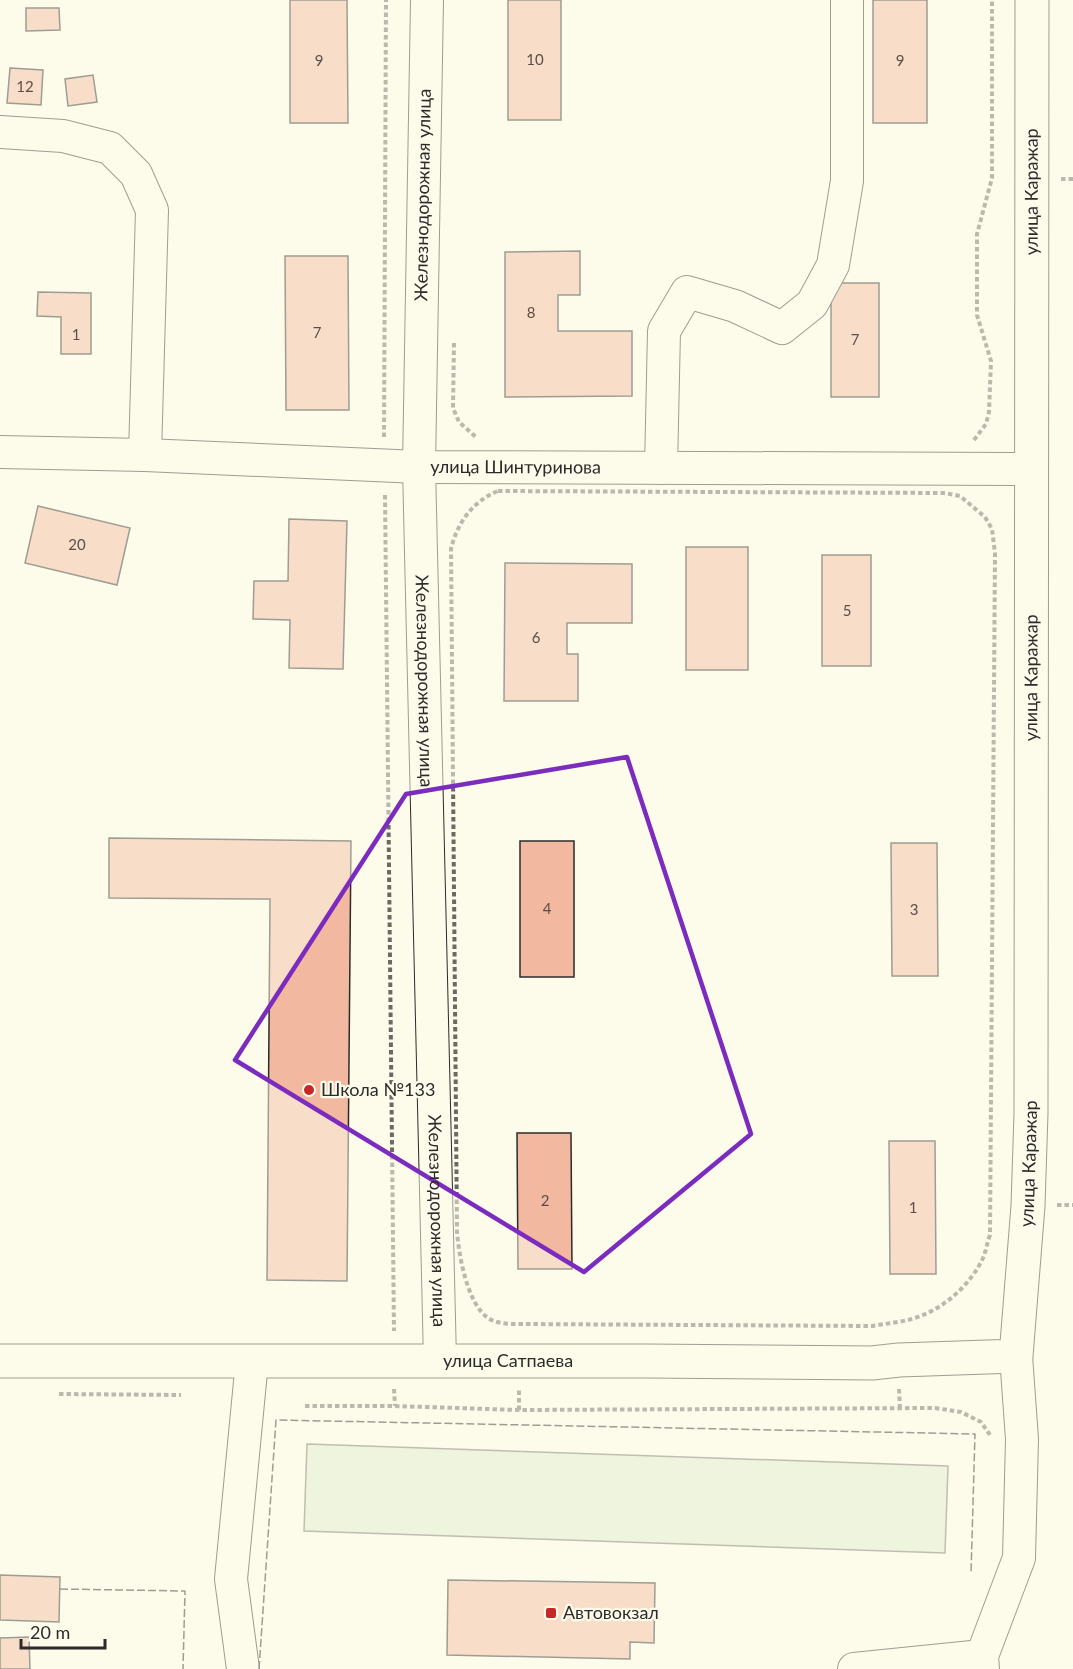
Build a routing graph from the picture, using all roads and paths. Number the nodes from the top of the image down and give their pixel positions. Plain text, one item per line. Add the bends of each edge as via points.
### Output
1 (386, 0) edge
2 (427, 0) edge
3 (847, 0) edge
4 (1032, 0) edge
5 (0, 132) edge
6 (0, 452) edge
7 (145, 455) junction
8 (384, 465) junction
9 (419, 467) junction
10 (661, 468) junction
11 (1031, 470) junction
12 (990, 1235) joint
13 (1016, 1356) junction
14 (0, 1361) edge
15 (252, 1361) junction
16 (394, 1361) junction
17 (440, 1361) junction
18 (57, 1394) dead end
19 (181, 1395) dead end
20 (305, 1406) dead end
21 (394, 1406) junction
22 (993, 1440) dead end
23 (982, 1663) edge
24 (243, 1669) edge
25 (854, 1669) edge

1 - 8 path
2 - 9 street, Железнодорожная улица
3 - 10 street via 847,181 833,265 812,304 782,328 735,306 687,292 664,331
4 - 11 main road, улица Каражар
5 - 7 street via 63,136 110,148 136,174 152,210
6 - 7 street, улица Шинтуринова
7 - 8 street, улица Шинтуринова
8 - 9 street, улица Шинтуринова
8 - 16 path
9 - 10 street, улица Шинтуринова
9 - 17 street, Железнодорожная улица
10 - 11 street, улица Шинтуринова
11 - 13 main road, улица Каражар via 1030,1113 1028,1206
12 - 12 path via 995,553 992,529 985,517 960,496 945,494 498,491 485,496 461,523 451,549 457,1232 459,1256 476,1304 488,1318 501,1323 873,1326 923,1315 942,1305 972,1276
13 - 17 main road, улица Сатпаева via 872,1363
13 - 23 street via 1022,1438 1019,1558
14 - 15 main road, улица Сатпаева
15 - 16 main road, улица Сатпаева
15 - 24 street via 231,1579
16 - 17 main road, улица Сатпаева
16 - 21 path
18 - 19 path
20 - 21 path
21 - 22 path via 519,1410 934,1408 961,1412 981,1422
23 - 25 street

